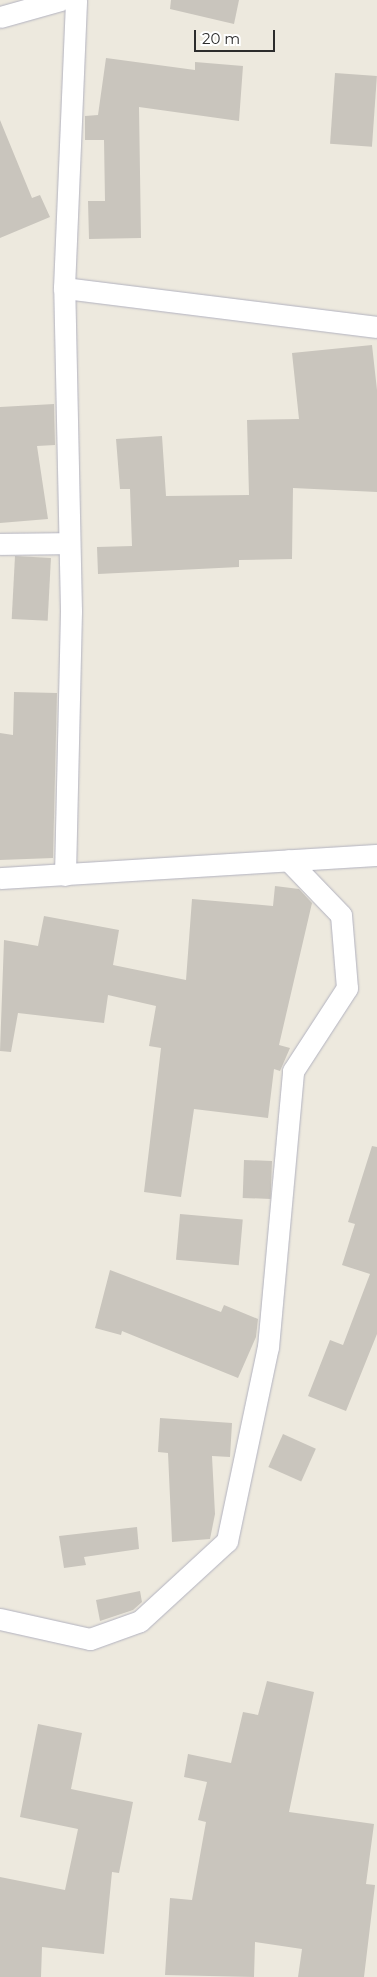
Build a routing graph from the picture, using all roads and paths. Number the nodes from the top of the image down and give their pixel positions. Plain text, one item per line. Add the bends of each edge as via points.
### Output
1 (61, 0) edge
2 (76, 0) edge
3 (0, 17) edge
4 (64, 288) junction
5 (377, 327) edge
6 (69, 543) junction
7 (0, 544) edge
8 (377, 855) edge
9 (288, 860) junction
10 (65, 875) junction
11 (0, 878) edge
12 (0, 1619) edge

1 - 3 street
2 - 4 street
4 - 5 street
4 - 6 street
6 - 7 street
6 - 10 street
8 - 9 street
9 - 10 street
9 - 12 street via 341,915 347,988 293,1071 268,1347 227,1541 140,1621 90,1639
10 - 11 street

